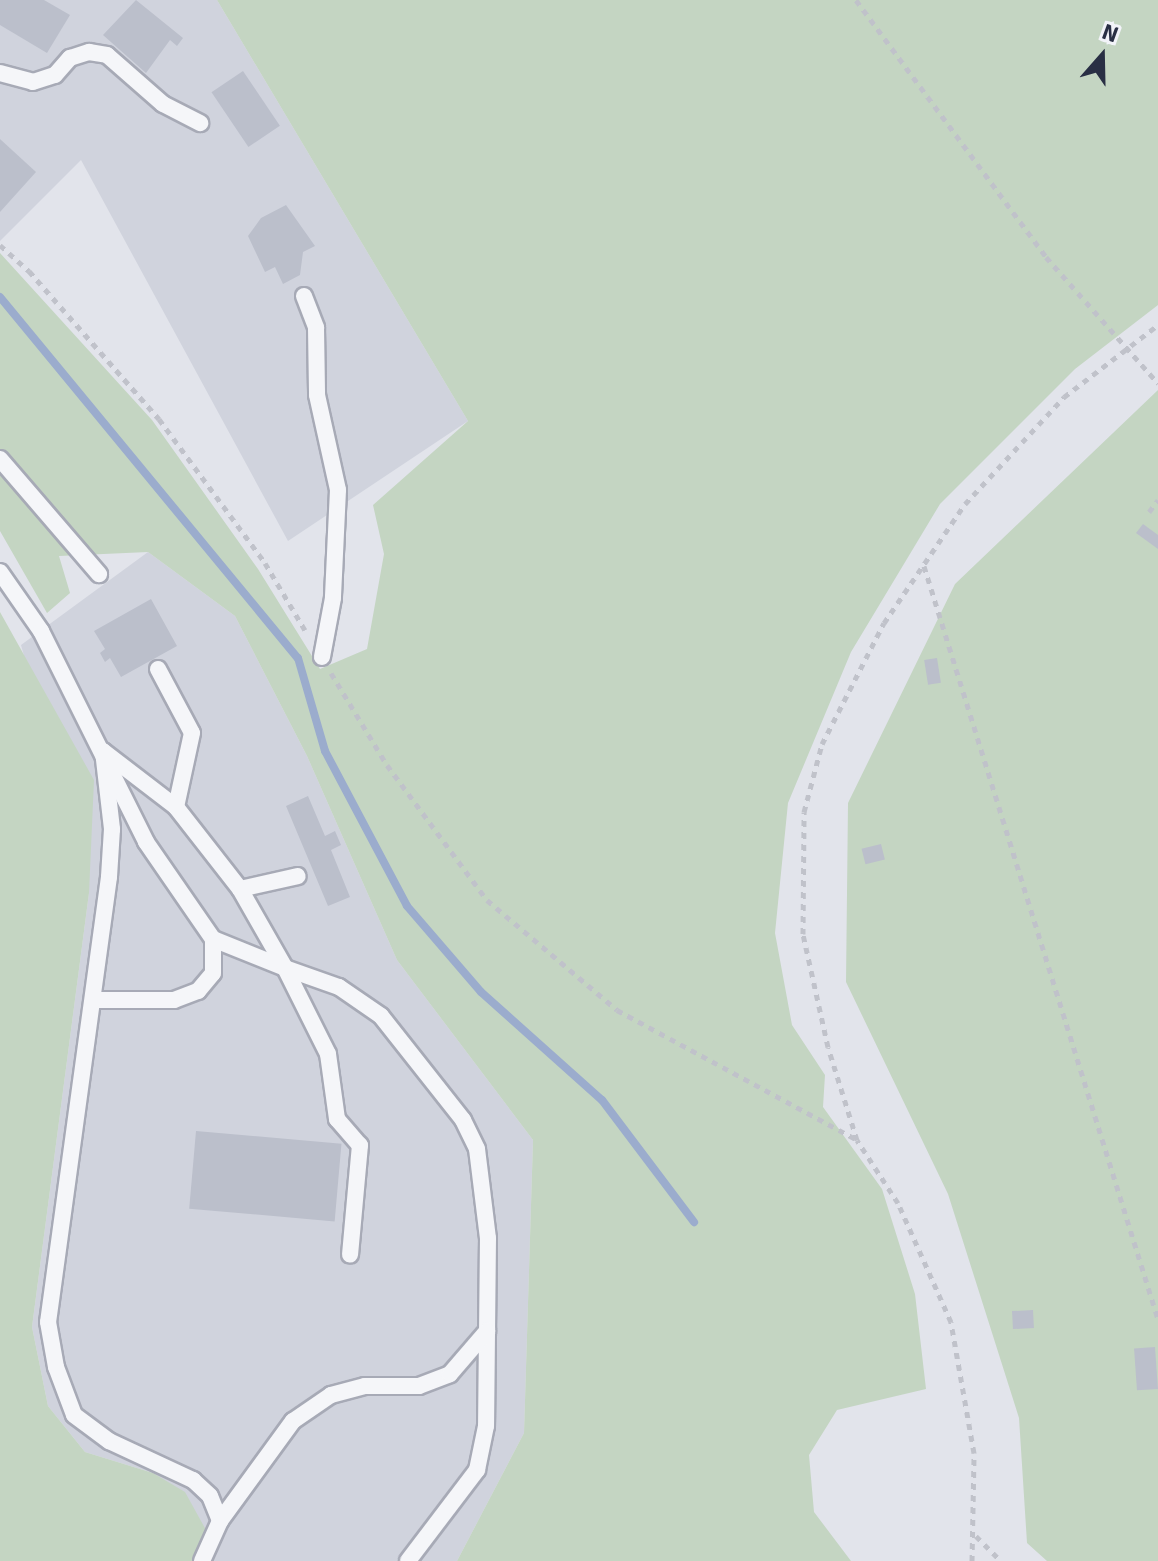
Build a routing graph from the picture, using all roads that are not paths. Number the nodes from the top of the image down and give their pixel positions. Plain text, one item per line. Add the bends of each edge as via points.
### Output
1 (0, 73) edge
2 (200, 123) dead end
3 (304, 296) dead end
4 (0, 459) edge
5 (0, 572) edge
6 (99, 574) dead end
7 (322, 657) road end
8 (158, 669) dead end
9 (103, 751) junction
10 (176, 807) junction
11 (298, 876) dead end
12 (240, 889) junction
13 (213, 939) junction
14 (285, 968) junction
15 (95, 1000) junction
16 (350, 1255) dead end
17 (487, 1331) junction
18 (220, 1521) junction
19 (202, 1561) edge
20 (408, 1561) edge

1 - 2 lane via 33,82 55,75 70,58 89,52 107,55 163,104
3 - 7 lane via 316,328 317,395 338,490 333,598
4 - 6 lane
5 - 9 lane via 41,631
8 - 10 lane via 192,733
9 - 10 lane
9 - 13 lane via 146,842
9 - 15 lane via 112,829
10 - 12 lane
11 - 12 lane
12 - 14 lane
13 - 14 lane
13 - 15 lane via 213,973 198,991 174,1000
14 - 16 lane via 328,1054 337,1119 360,1145
14 - 17 lane via 339,987 381,1016 463,1120 484,1176
15 - 18 lane via 48,1322 56,1367 74,1415 109,1441 193,1480 210,1496
17 - 18 lane via 450,1374 419,1386 365,1386 331,1395 293,1421
17 - 20 lane via 486,1426 477,1470
18 - 19 lane

